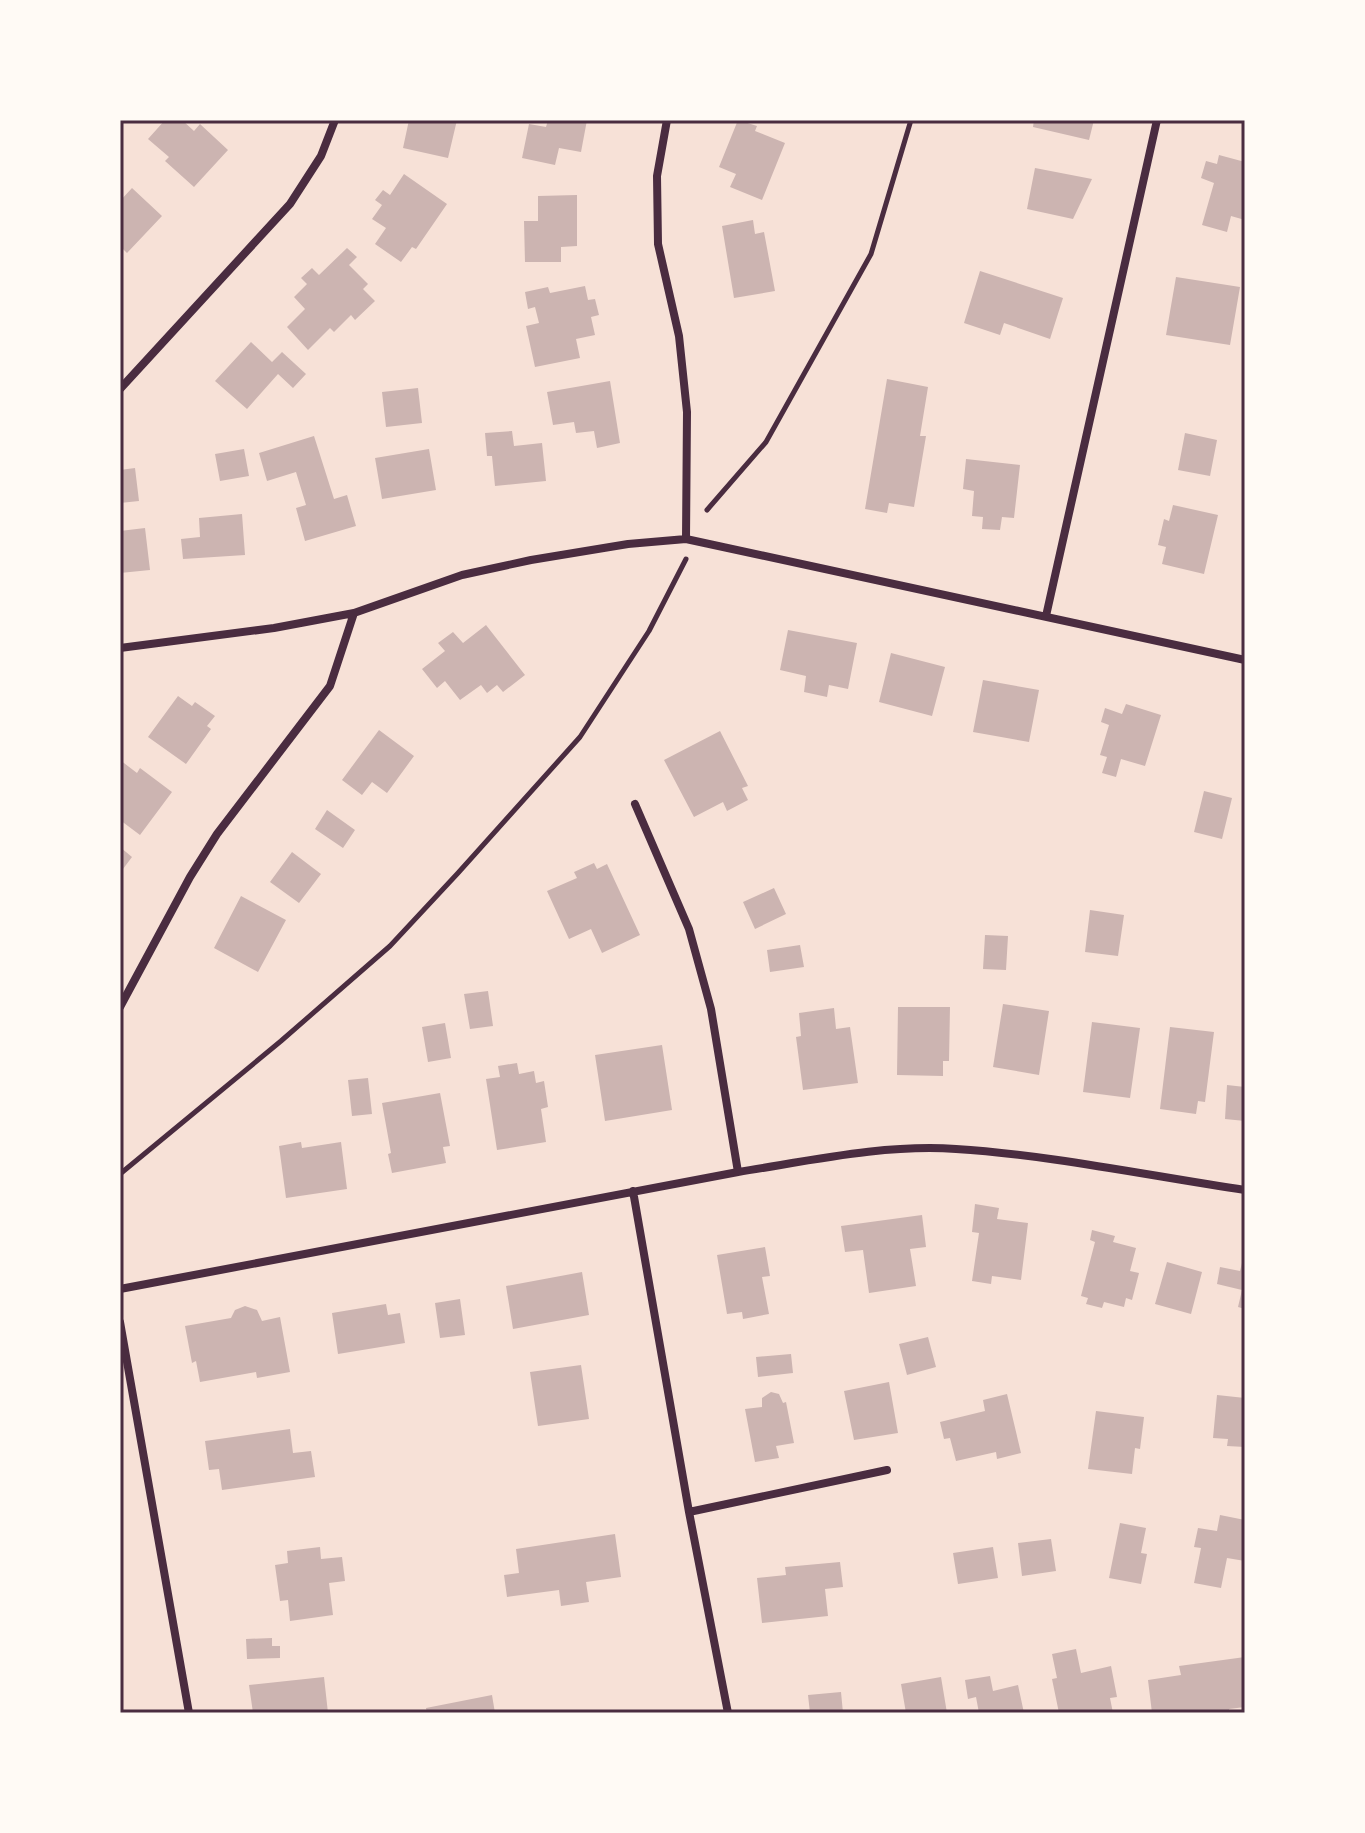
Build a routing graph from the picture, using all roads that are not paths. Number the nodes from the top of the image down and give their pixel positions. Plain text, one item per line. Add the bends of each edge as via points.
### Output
1 (335, 120) edge
2 (667, 120) edge
3 (1157, 120) edge
4 (120, 389) edge
5 (691, 540) junction
6 (354, 613) junction
7 (1046, 616) junction
8 (120, 648) edge
9 (1245, 660) edge
10 (635, 804) dead end
11 (120, 1007) edge
12 (738, 1172) junction
13 (1245, 1190) edge
14 (633, 1191) junction
15 (120, 1289) edge
16 (120, 1322) edge
17 (887, 1470) dead end
18 (689, 1512) junction
19 (189, 1713) edge
20 (728, 1713) edge

1 - 4 street via 321,156 290,204
2 - 5 street via 657,176 658,244 679,336
3 - 7 street
5 - 6 street via 531,560 462,575
5 - 7 street
6 - 8 street
6 - 11 street via 330,686 217,834
7 - 9 street
10 - 12 street via 689,929 711,1009
12 - 13 street via 897,1150 954,1149
12 - 14 street
14 - 15 street
14 - 18 street
16 - 19 street
17 - 18 street
18 - 20 street

